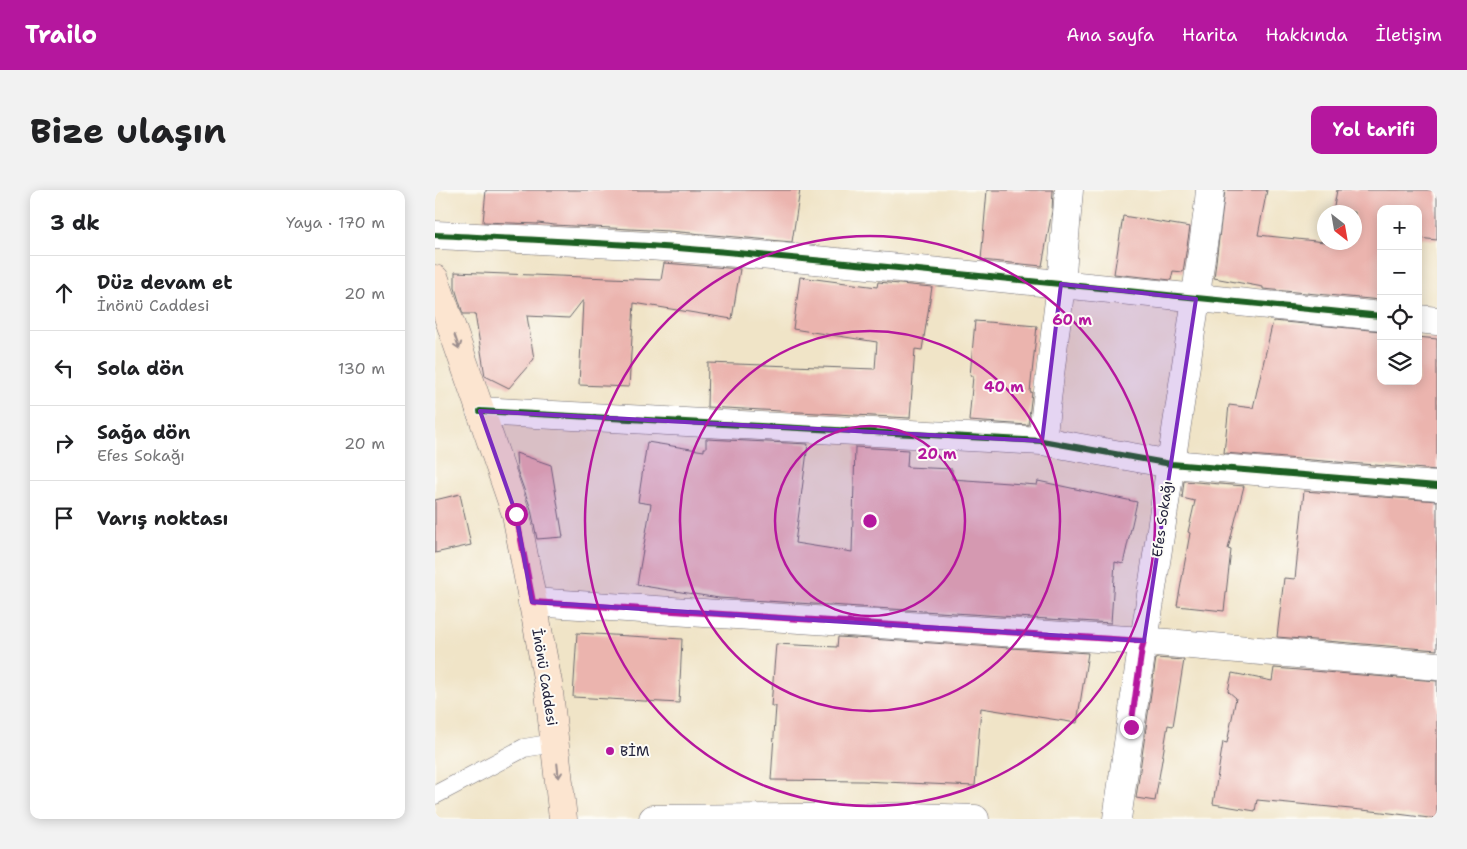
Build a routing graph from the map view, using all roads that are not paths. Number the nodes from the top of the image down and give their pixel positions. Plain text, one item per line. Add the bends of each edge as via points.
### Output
1 (1069, 190) edge
2 (1211, 190) edge
3 (435, 235) edge
4 (435, 279) edge
5 (1061, 284) junction
6 (1196, 299) junction
7 (1377, 316) edge
8 (1422, 320) edge
9 (1437, 321) edge
10 (480, 411) junction
11 (1042, 441) junction
12 (1171, 464) junction
13 (1437, 486) edge
14 (533, 602) junction
15 (1144, 641) junction
16 (1437, 666) edge
17 (555, 743) junction
18 (435, 795) edge
19 (563, 819) edge
20 (653, 819) edge
21 (975, 819) edge
22 (1117, 819) edge

1 - 5 street
2 - 6 street, Efes Sokağı
3 - 5 street via 676,248
4 -> 10 main road, İnönü Caddesi
5 - 6 street
5 - 11 street
6 - 7 street
6 - 12 street, Efes Sokağı
8 - 9 street
10 - 11 street
10 - 14 main road, İnönü Caddesi via 516,514
11 - 12 street
12 - 13 street
12 - 15 street, Efes Sokağı
14 - 15 street
14 - 17 main road, İnönü Caddesi
15 - 16 street
15 - 22 street, Efes Sokağı
17 - 18 lane via 525,748
17 -> 19 main road, İnönü Caddesi
20 - 21 street

